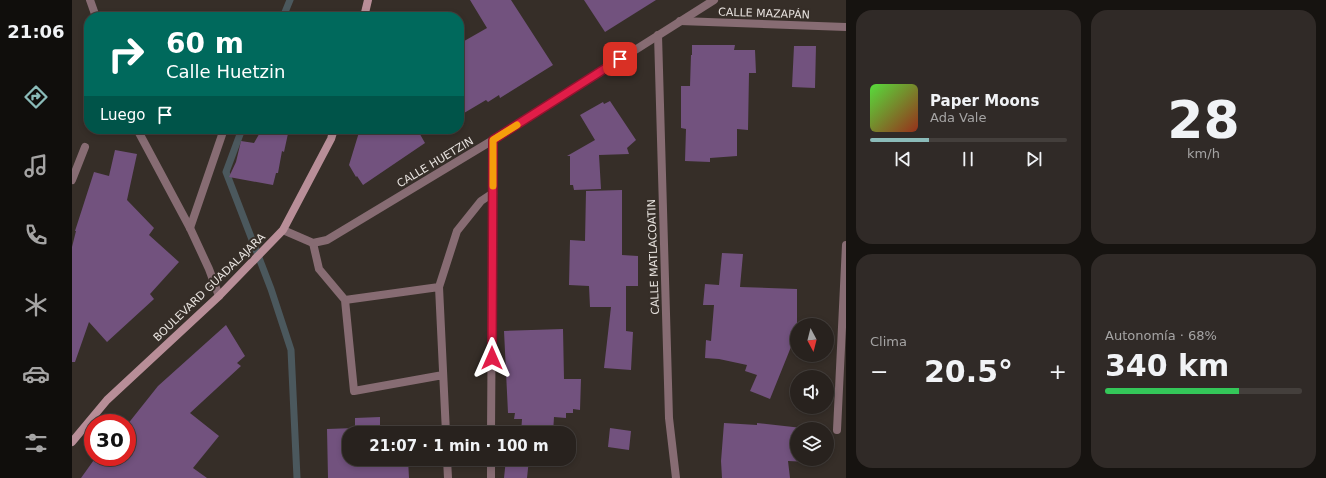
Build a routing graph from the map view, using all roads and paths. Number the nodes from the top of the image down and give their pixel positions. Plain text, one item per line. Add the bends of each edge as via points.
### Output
1 (90, 0) edge
2 (368, 0) edge
3 (714, 0) edge
4 (94, 12) edge
5 (365, 12) edge
6 (680, 21) junction
7 (846, 27) edge
8 (658, 35) junction
9 (140, 134) edge
10 (222, 134) edge
11 (332, 134) edge
12 (493, 140) junction
13 (85, 147) dead end
14 (72, 180) edge
15 (493, 193) junction
16 (190, 228) junction
17 (283, 230) junction
18 (313, 243) junction
19 (846, 245) edge
20 (439, 287) junction
21 (219, 296) junction
22 (345, 300) junction
23 (443, 375) junction
24 (446, 426) edge
25 (491, 426) edge
26 (837, 430) dead end
27 (72, 442) edge
28 (447, 466) edge
29 (491, 466) edge
30 (448, 478) edge
31 (491, 478) edge
32 (676, 478) edge

1 - 4 street
2 - 5 main road
3 - 6 street, CALLE HUETZIN
6 - 7 street, CALLE MAZAPÁN
6 - 8 street, CALLE HUETZIN
8 - 12 street, CALLE HUETZIN
8 - 32 street, CALLE MATLACOATIN via 669,418
9 - 16 street
10 - 16 street
11 - 17 main road, BOULEVARD GUADALAJARA
12 - 15 street
12 - 18 street, CALLE HUETZIN via 327,240
13 - 14 street
15 - 20 street via 481,201 457,231
15 - 25 street
16 - 21 street via 210,269
17 - 18 street
17 - 21 main road, BOULEVARD GUADALAJARA
18 - 22 street via 319,269
19 - 26 street
20 - 22 street
20 - 23 street
21 - 27 main road, BOULEVARD GUADALAJARA via 107,400
22 - 23 street via 354,391
23 - 24 street
28 - 30 street
29 - 31 street

